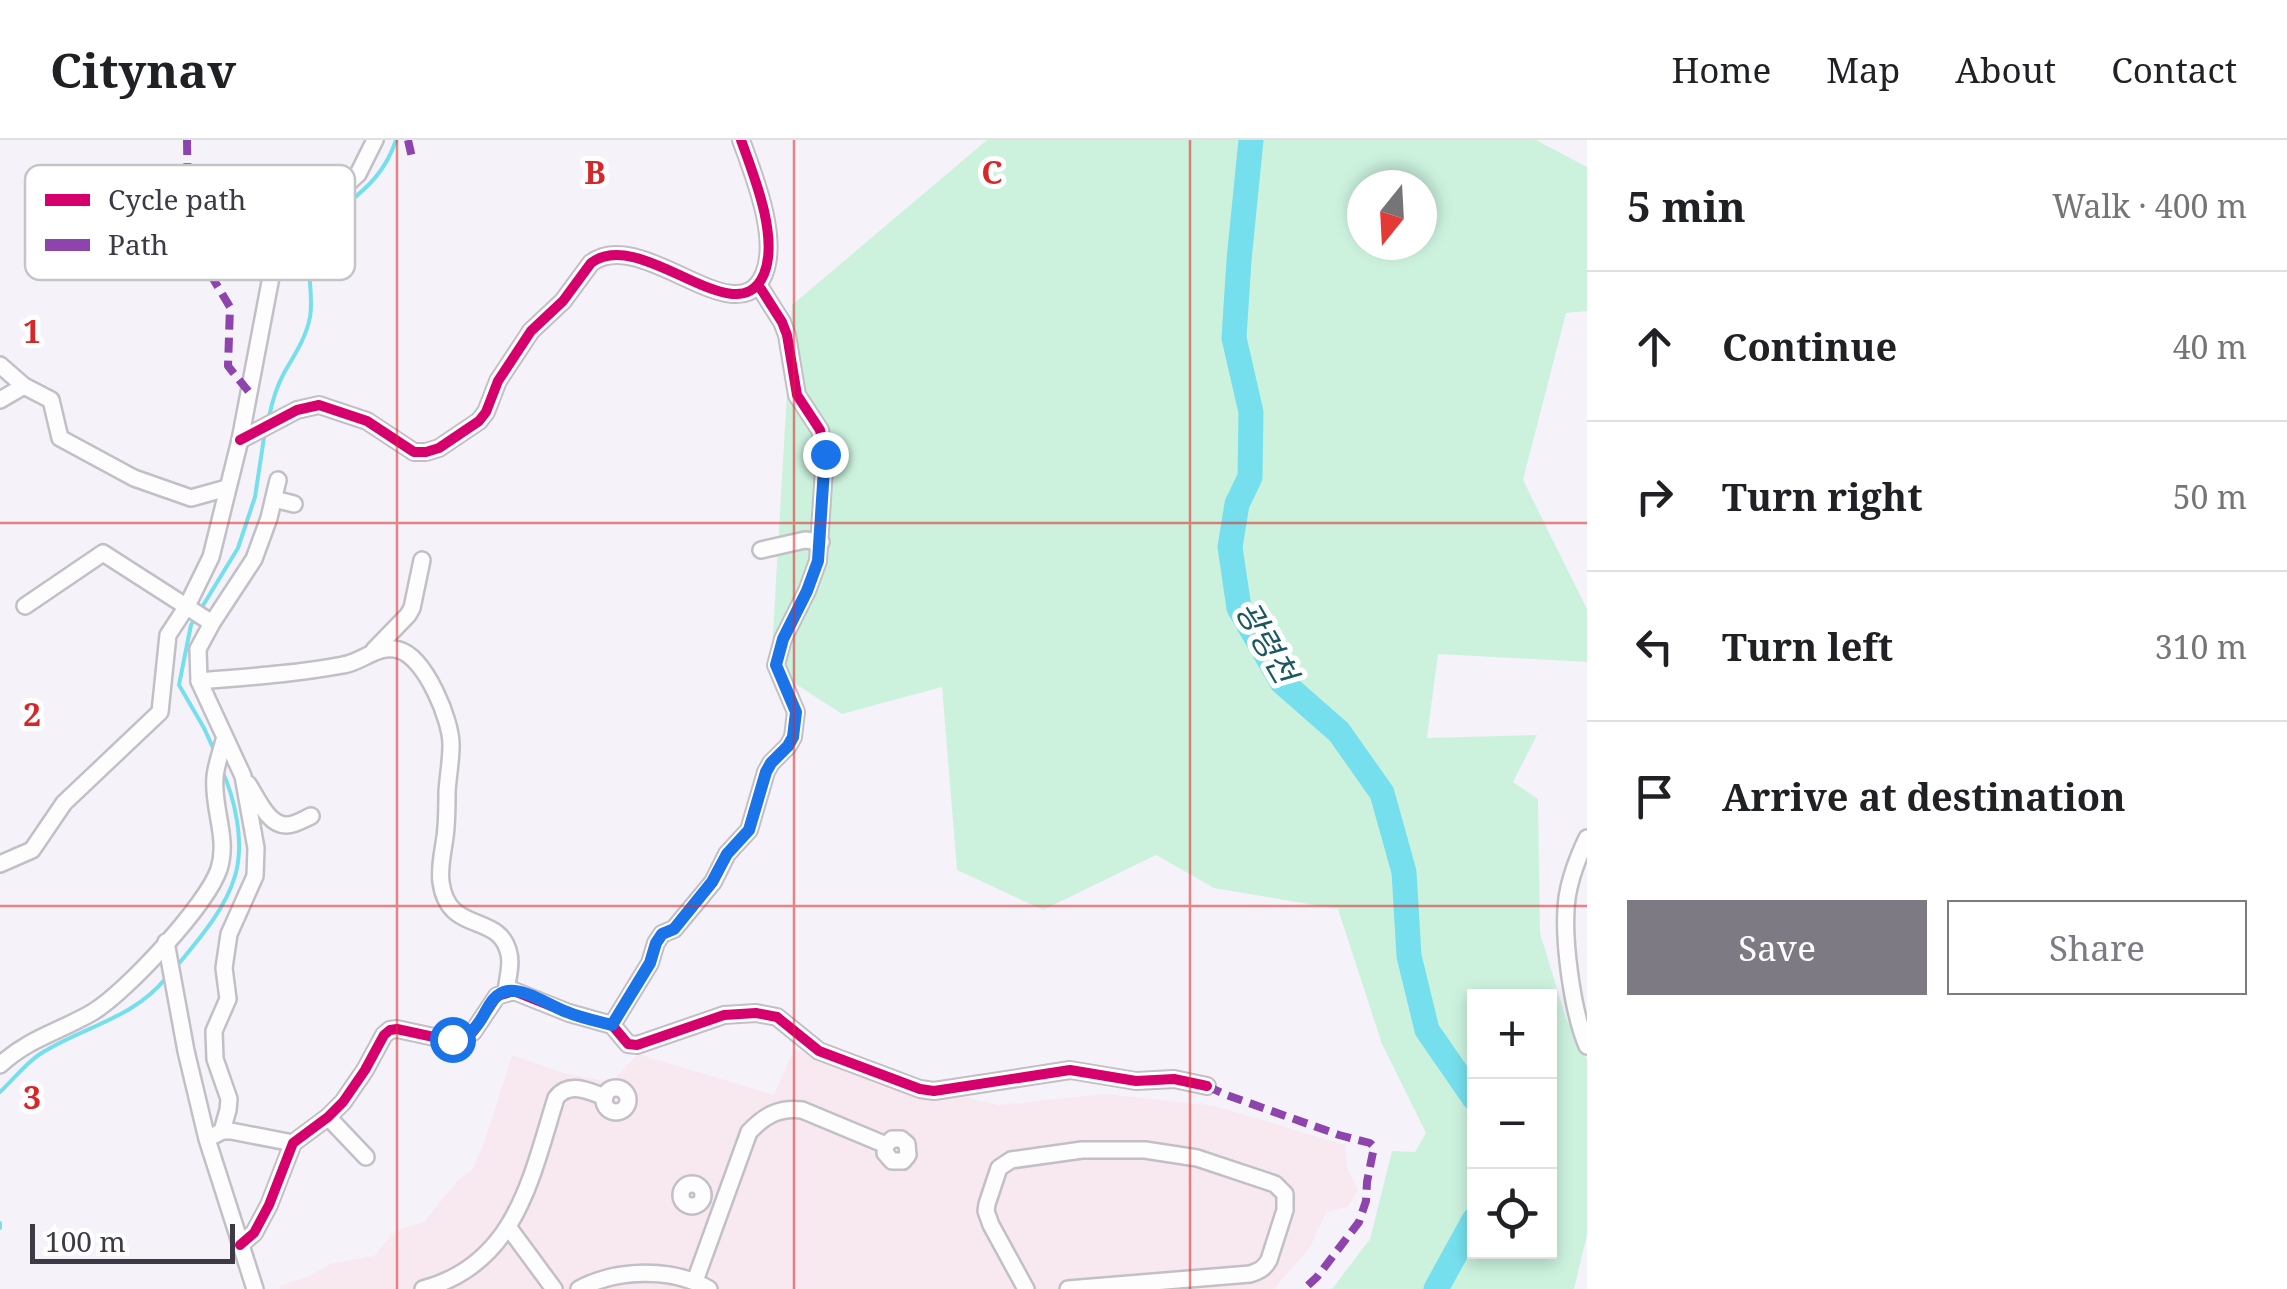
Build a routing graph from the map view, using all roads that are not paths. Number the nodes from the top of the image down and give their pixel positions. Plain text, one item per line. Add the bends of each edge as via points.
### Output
1 (375, 140) edge
2 (741, 140) edge
3 (355, 177) edge
4 (272, 280) edge
5 (762, 290) dead end
6 (0, 365) edge
7 (24, 386) junction
8 (0, 400) edge
9 (247, 437) junction
10 (278, 480) dead end
11 (228, 488) junction
12 (274, 499) junction
13 (294, 504) dead end
14 (820, 542) junction
15 (761, 550) dead end
16 (422, 560) dead end
17 (25, 606) dead end
18 (187, 606) junction
19 (212, 622) junction
20 (374, 650) junction
21 (199, 681) junction
22 (224, 740) junction
23 (244, 776) junction
24 (311, 816) dead end
25 (1587, 838) edge
26 (0, 864) edge
27 (167, 946) junction
28 (506, 992) junction
29 (612, 1025) junction
30 (1587, 1046) edge
31 (0, 1065) edge
32 (1207, 1086) dead end
33 (605, 1097) dead end
34 (328, 1117) junction
35 (222, 1131) junction
36 (207, 1139) junction
37 (294, 1144) junction
38 (886, 1144) dead end
39 (366, 1157) dead end
40 (697, 1204) dead end
41 (714, 1227) junction
42 (509, 1228) junction
43 (240, 1245) junction
44 (702, 1285) edge
45 (254, 1289) edge
46 (423, 1289) edge
47 (554, 1289) edge
48 (579, 1289) edge
49 (1026, 1289) edge
50 (1068, 1289) edge

1 - 3 street
2 - 9 street via 769,256 746,295 684,278 653,261 597,258 531,330 479,421 438,448 414,452 367,421 319,406 297,410
4 - 9 street
5 - 14 street via 782,322 797,395 823,439
6 - 7 street
7 - 8 street
7 - 11 street via 51,400 60,438 134,478 191,498
9 - 11 street
10 - 12 street
11 - 18 street via 211,557
12 - 13 street
12 - 19 street via 254,559
14 - 15 street
14 - 29 street via 813,577 776,665 796,712 793,737 766,772 749,830 674,929 662,934
16 - 20 street via 412,608
17 - 18 street via 103,553
18 - 19 street
18 - 26 street via 168,635 160,712 64,802 32,850
19 - 21 street via 198,649
20 - 21 street via 348,665
20 - 28 street via 407,653 447,719 452,742 442,888 452,911 501,936 510,958
21 - 22 street
22 - 23 street
22 - 27 street via 214,778 222,836 218,870
23 - 24 street via 276,822 292,825
23 - 35 street via 256,862 229,934 228,1000 214,1032 229,1099
25 - 30 street via 1566,912 1574,1004
27 - 31 street via 112,998
27 - 36 street
28 - 29 street
28 - 34 street via 463,1038 390,1030
29 - 32 street via 637,1045 724,1016 777,1017 819,1051 920,1089 1070,1070
33 - 42 street via 576,1088 560,1092
34 - 37 street
34 - 39 street
35 - 36 street
35 - 37 street
36 - 43 street
37 - 43 street via 269,1205
38 - 41 street via 802,1110 775,1112 748,1132
40 - 41 street via 704,1224
41 - 44 street
42 - 46 street via 466,1269
42 - 47 street
43 - 45 street
44 - 48 street via 637,1274
49 - 50 street via 986,1211 999,1168 1011,1160 1145,1150 1207,1160 1275,1184 1285,1194 1268,1260 1258,1272

